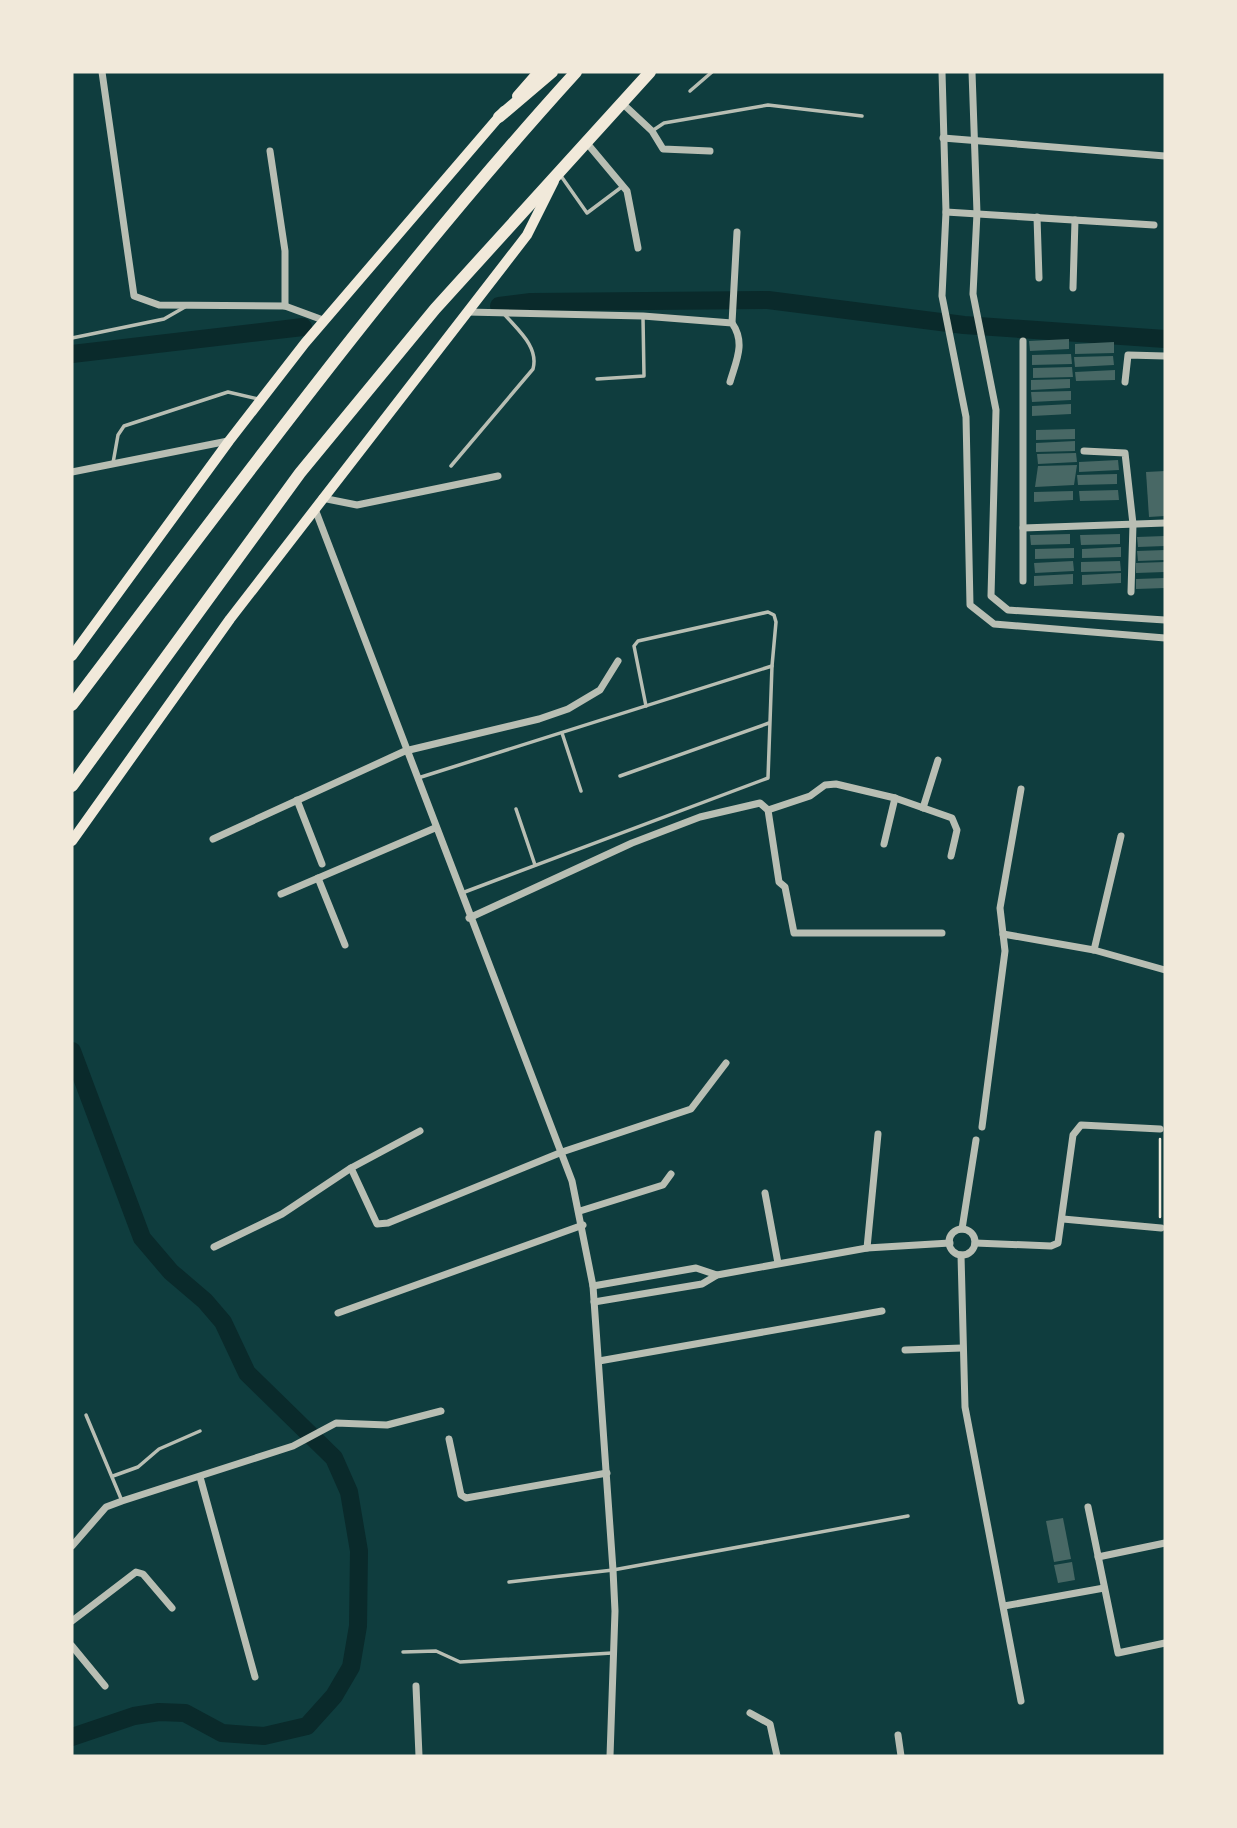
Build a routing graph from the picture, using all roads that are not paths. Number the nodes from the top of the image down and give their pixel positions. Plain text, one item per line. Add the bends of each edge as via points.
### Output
1 (102, 72) edge
2 (538, 72) edge
3 (552, 72) edge
4 (576, 72) edge
5 (650, 72) edge
6 (712, 72) edge
7 (942, 72) edge
8 (972, 72) edge
9 (690, 91) dead end
10 (622, 103) junction
11 (862, 116) dead end
12 (499, 117) junction
13 (652, 131) junction
14 (943, 138) junction
15 (974, 141) junction
16 (586, 142) junction
17 (270, 151) dead end
18 (710, 151) dead end
19 (1165, 156) edge
20 (557, 174) junction
21 (624, 185) junction
22 (946, 212) junction
23 (977, 213) junction
24 (1037, 217) junction
25 (1075, 220) junction
26 (1154, 225) dead end
27 (737, 232) dead end
28 (638, 248) dead end
29 (1039, 278) dead end
30 (1073, 288) dead end
31 (190, 304) junction
32 (285, 306) junction
33 (467, 312) junction
34 (504, 313) junction
35 (643, 316) junction
36 (323, 320) junction
37 (732, 323) junction
38 (72, 338) edge
39 (1023, 341) dead end
40 (1165, 356) edge
41 (597, 379) dead end
42 (730, 382) dead end
43 (1125, 382) dead end
44 (261, 400) junction
45 (229, 441) junction
46 (1084, 451) dead end
47 (113, 463) junction
48 (451, 466) dead end
49 (72, 472) edge
50 (498, 476) dead end
51 (322, 498) junction
52 (314, 508) junction
53 (1165, 523) edge
54 (1133, 524) junction
55 (1023, 528) junction
56 (1023, 581) dead end
57 (1131, 592) dead end
58 (1165, 620) edge
59 (1165, 638) edge
60 (72, 656) edge
61 (618, 661) dead end
62 (772, 666) junction
63 (72, 705) edge
64 (646, 706) junction
65 (769, 723) junction
66 (562, 733) junction
67 (405, 751) junction
68 (938, 760) dead end
69 (620, 776) dead end
70 (416, 779) junction
71 (72, 786) edge
72 (1021, 789) dead end
73 (582, 791) dead end
74 (895, 798) junction
75 (297, 800) junction
76 (923, 808) junction
77 (516, 809) dead end
78 (768, 810) junction
79 (435, 828) junction
80 (1121, 836) dead end
81 (214, 839) dead end
82 (72, 841) edge
83 (884, 844) dead end
84 (951, 856) dead end
85 (322, 864) dead end
86 (535, 865) junction
87 (318, 878) junction
88 (281, 894) dead end
89 (460, 894) junction
90 (469, 918) junction
91 (942, 933) dead end
92 (1003, 934) junction
93 (345, 945) dead end
94 (1094, 950) junction
95 (1165, 970) edge
96 (726, 1063) dead end
97 (982, 1127) dead end
98 (1160, 1129) road end
99 (420, 1131) dead end
100 (878, 1134) dead end
101 (976, 1140) dead end
102 (562, 1152) junction
103 (351, 1168) junction
104 (671, 1174) dead end
105 (765, 1193) dead end
106 (580, 1211) junction
107 (1063, 1219) junction
108 (583, 1225) junction
109 (1160, 1228) road end
110 (962, 1229) junction
111 (950, 1243) junction
112 (975, 1243) junction
113 (214, 1247) dead end
114 (867, 1248) junction
115 (961, 1255) junction
116 (778, 1263) junction
117 (717, 1275) junction
118 (593, 1286) junction
119 (594, 1302) junction
120 (882, 1311) dead end
121 (338, 1313) dead end
122 (962, 1348) junction
123 (905, 1350) dead end
124 (599, 1361) junction
125 (441, 1411) dead end
126 (86, 1415) dead end
127 (200, 1431) dead end
128 (449, 1438) dead end
129 (607, 1473) junction
130 (113, 1476) junction
131 (200, 1477) junction
132 (122, 1501) junction
133 (1088, 1507) dead end
134 (908, 1516) dead end
135 (1165, 1543) edge
136 (72, 1546) edge
137 (1098, 1557) junction
138 (613, 1570) junction
139 (509, 1582) dead end
140 (1104, 1588) junction
141 (1004, 1606) junction
142 (172, 1608) dead end
143 (72, 1621) edge
144 (1165, 1643) edge
145 (72, 1646) edge
146 (403, 1652) dead end
147 (614, 1653) junction
148 (255, 1677) dead end
149 (105, 1686) dead end
150 (416, 1686) dead end
151 (1021, 1702) dead end
152 (750, 1713) dead end
153 (898, 1735) dead end
154 (419, 1756) edge
155 (610, 1756) edge
156 (777, 1756) edge
157 (901, 1756) edge

1 - 31 street via 134,296 159,305
2 - 12 main road
3 - 12 main road
4 - 63 main road via 373,313
5 - 10 main road
6 - 9 lane
7 - 14 street
8 - 15 street
10 - 13 street
10 - 16 main road
11 - 13 lane via 768,105 664,123
12 - 36 main road
13 - 18 street via 663,149
14 - 15 street
14 - 22 street
15 - 19 street
15 - 23 street
16 - 20 main road
16 - 21 street
17 - 32 street via 285,251
20 - 21 lane via 587,213
20 - 33 main road via 527,235
20 - 71 main road via 435,309 300,473
21 - 28 street
22 - 23 street
22 - 59 street via 942,296 966,417 970,604 994,624
23 - 24 street
23 - 58 street via 973,294 996,410 991,596 1008,610
24 - 25 street
24 - 29 street
25 - 26 street
25 - 30 street
27 - 37 street
31 - 32 street
31 - 38 lane via 164,318
32 - 36 street
33 - 34 street
33 - 51 main road
34 - 35 street
34 - 48 lane via 530,344 533,369
35 - 37 street
35 - 41 lane via 644,376
36 - 44 main road
37 - 42 street via 741,344
39 - 55 street
40 - 43 street via 1128,355
44 - 45 main road
44 - 47 lane via 228,392 124,426
45 - 47 street
45 - 60 main road
46 - 54 street via 1125,453
47 - 49 street
50 - 51 street via 357,505
51 - 52 main road
52 - 67 street
52 - 82 main road
53 - 54 street
54 - 55 street
54 - 57 street
55 - 56 street
61 - 67 street via 600,690 568,709
62 - 64 lane
62 - 64 lane via 776,622 768,612 638,641 635,646
62 - 65 lane
64 - 66 lane
65 - 69 lane
65 - 86 lane via 768,778
66 - 70 lane
66 - 73 lane
67 - 70 street
67 - 75 street
68 - 76 street
70 - 79 street
72 - 92 street via 1000,908
74 - 76 street
74 - 78 street via 825,785 810,796
74 - 83 street
75 - 81 street
75 - 85 street
76 - 84 street via 952,818 957,830
77 - 86 lane
78 - 90 street via 756,803 700,817 594,859
78 - 91 street via 779,883 785,887 794,933
79 - 87 street
79 - 89 street
80 - 94 street
86 - 89 lane
87 - 88 street
87 - 93 street
89 - 90 street
90 - 102 street
92 - 94 street
92 - 97 street
94 - 95 street
96 - 102 street via 691,1109
98 - 107 street via 1087,1124 1076,1129
99 - 103 street
100 - 114 street
101 - 110 street
102 - 103 street via 382,1224 377,1224
102 - 106 street
103 - 113 street via 282,1214
104 - 106 street via 663,1185
105 - 116 street
106 - 108 street
107 - 109 street
107 - 112 street via 1058,1243 1051,1246
108 - 118 street
108 - 121 street
110 - 111 street via 953,1234
110 - 112 street via 972,1233
111 - 114 street
111 - 115 street
112 - 115 street via 971,1252
114 - 116 street
115 - 122 street
116 - 117 street
117 - 118 street via 696,1268
117 - 119 street via 702,1284
118 - 119 street
119 - 124 street
120 - 124 street
122 - 123 street
122 - 141 street via 965,1408
124 - 129 street
125 - 131 street via 387,1425 342,1423
126 - 130 lane
127 - 130 lane
128 - 129 street via 456,1482 466,1498
129 - 138 street
130 - 132 lane
131 - 132 street
131 - 148 street
132 - 136 street via 106,1507
133 - 137 street
134 - 138 lane
135 - 137 street
137 - 140 street
138 - 139 lane
138 - 147 street
140 - 141 street
140 - 144 street via 1118,1653
141 - 151 street
142 - 143 street via 144,1574 136,1572
145 - 149 street
146 - 147 lane via 436,1651 460,1662
147 - 155 street
150 - 154 street
152 - 156 street via 770,1724
153 - 157 street

